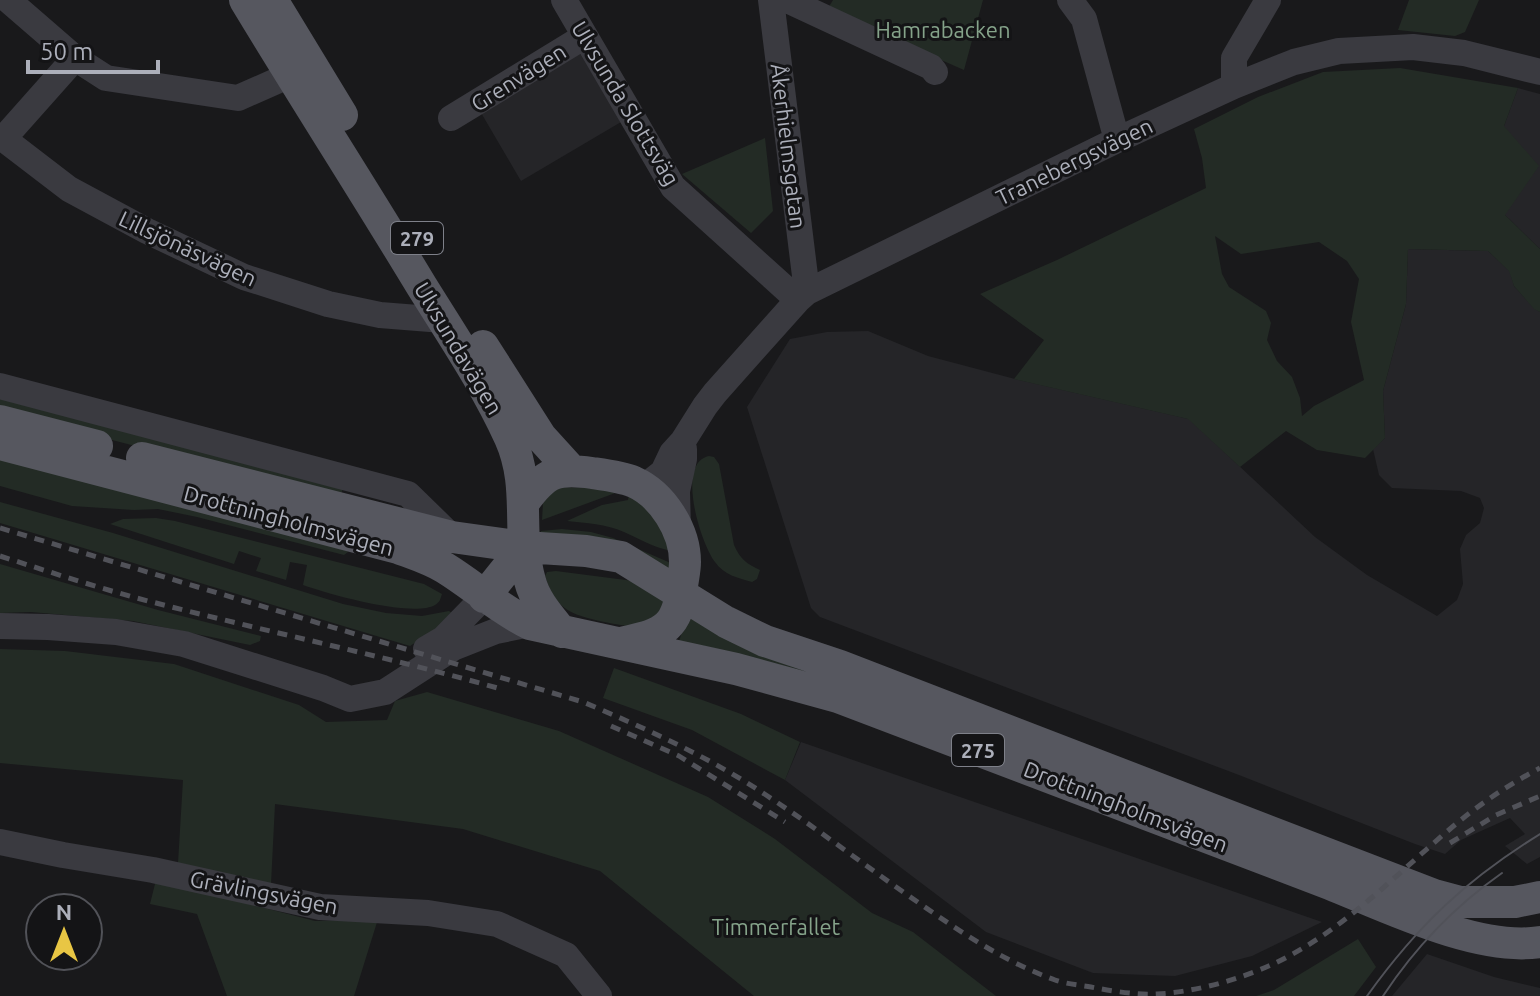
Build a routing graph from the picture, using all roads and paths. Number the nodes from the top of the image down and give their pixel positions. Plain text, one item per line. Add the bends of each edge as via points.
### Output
1 (8, 0) edge
2 (245, 0) edge
3 (272, 0) edge
4 (564, 0) edge
5 (771, 0) edge
6 (787, 0) edge
7 (1070, 0) edge
8 (1268, 0) edge
9 (585, 36) junction
10 (75, 58) junction
11 (935, 72) dead end
12 (1540, 72) edge
13 (290, 75) junction
14 (1234, 86) junction
15 (451, 118) dead end
16 (1, 138) edge
17 (1117, 140) junction
18 (802, 296) junction
19 (443, 320) junction
20 (0, 386) edge
21 (0, 421) edge
22 (683, 441) junction
23 (0, 444) edge
24 (571, 470) junction
25 (644, 487) junction
26 (524, 502) junction
27 (452, 537) junction
28 (682, 545) junction
29 (524, 547) junction
30 (681, 595) junction
31 (484, 597) junction
32 (530, 624) junction
33 (0, 626) edge
34 (562, 632) junction
35 (618, 644) junction
36 (840, 666) junction
37 (323, 688) junction
38 (0, 842) edge
39 (1540, 897) edge
40 (1540, 942) edge
41 (599, 996) edge

1 - 10 street
2 - 13 main road, Ulvsundavägen / 279
3 - 24 main road, Ulvsundavägen / 279 via 451,296 541,437
4 - 9 street, Ulvsunda Slottsväg
5 - 18 street, Åkerhielmsgatan
6 - 11 street
7 - 17 street via 1084,19
8 - 14 street via 1234,58
9 - 15 street, Grenvägen
9 - 18 street, Ulvsunda Slottsväg via 673,187
10 - 13 street via 106,78 238,98
10 - 16 street
12 - 14 street, Tranebergsvägen via 1464,53 1371,48 1294,62
13 - 19 main road, Ulvsundavägen / 279
14 - 17 street, Tranebergsvägen
16 - 19 street, Lillsjönäsvägen via 69,189 244,277 341,307
17 - 18 street, Tranebergsvägen
18 - 22 street, Tranebergsvägen via 715,393
19 - 26 main road, Ulvsundavägen / 279 via 503,423 518,457
20 - 27 street via 408,494
21 - 27 main road, Drottningholmsvägen / 275
22 - 25 street, Tranebergsvägen via 663,472
22 - 28 street, Tranebergsvägen via 677,491
23 - 31 main road, Drottningholmsvägen via 398,548 448,570
24 - 25 main road
24 - 26 main road via 546,477
25 - 28 main road, Drottningholmsvägen via 669,512
26 - 29 main road, Ulvsundavägen
27 - 29 main road, Drottningholmsvägen / 275
28 - 30 main road
28 - 36 main road, Drottningholmsvägen via 692,580 709,598
29 - 30 main road, Drottningholmsvägen / 275 via 621,557
29 - 31 main road
29 - 34 main road, Ulvsundavägen via 535,596
30 - 35 main road via 666,628
30 - 36 main road, Drottningholmsvägen / 275 via 765,641
31 - 32 main road, Drottningholmsvägen
31 - 37 street via 443,639 374,679
32 - 34 main road, Drottningholmsvägen
32 - 37 street via 453,648 385,692 350,699
33 - 37 street via 116,632 184,644
34 - 35 main road, Drottningholmsvägen
35 - 40 main road, Drottningholmsvägen / 275 via 838,697 1404,914 1478,939
36 - 39 main road, Drottningholmsvägen / 275 via 1434,895 1460,902
38 - 41 street, Grävlingsvägen via 320,907 428,913 497,924 566,955

